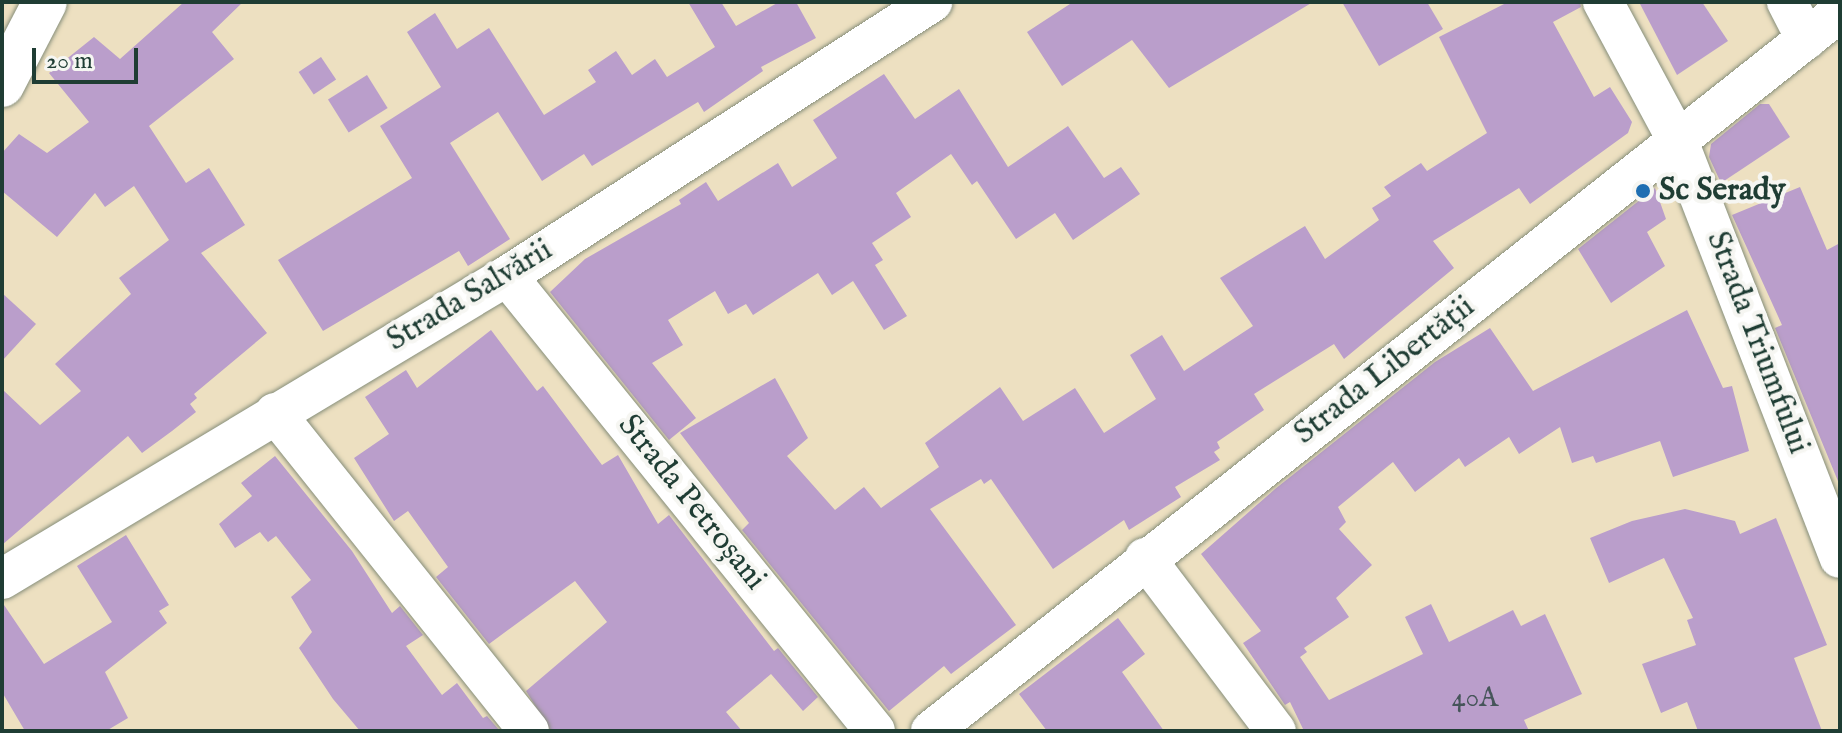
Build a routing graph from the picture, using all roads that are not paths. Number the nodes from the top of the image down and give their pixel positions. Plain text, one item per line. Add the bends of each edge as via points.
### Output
1 (45, 2) edge
2 (932, 2) edge
3 (1603, 2) edge
4 (1787, 2) edge
5 (1840, 12) edge
6 (1806, 39) junction
7 (2, 85) edge
8 (1678, 141) junction
9 (507, 276) junction
10 (275, 413) junction
11 (1145, 558) junction
12 (1840, 558) edge
13 (2, 579) edge
14 (529, 731) edge
15 (875, 731) edge
16 (931, 731) edge
17 (1276, 731) edge

1 - 7 street
2 - 9 street, Strada Salvării
3 - 8 street, Strada Triumfului
4 - 6 street
5 - 6 street, Strada Libertății
6 - 8 street, Strada Libertății
8 - 11 street, Strada Libertății
8 - 12 street, Strada Triumfului
9 - 10 street, Strada Salvării
9 - 15 street, Strada Petroșani
10 - 13 street, Strada Salvării
10 - 14 street
11 - 16 street, Strada Libertății
11 - 17 street

